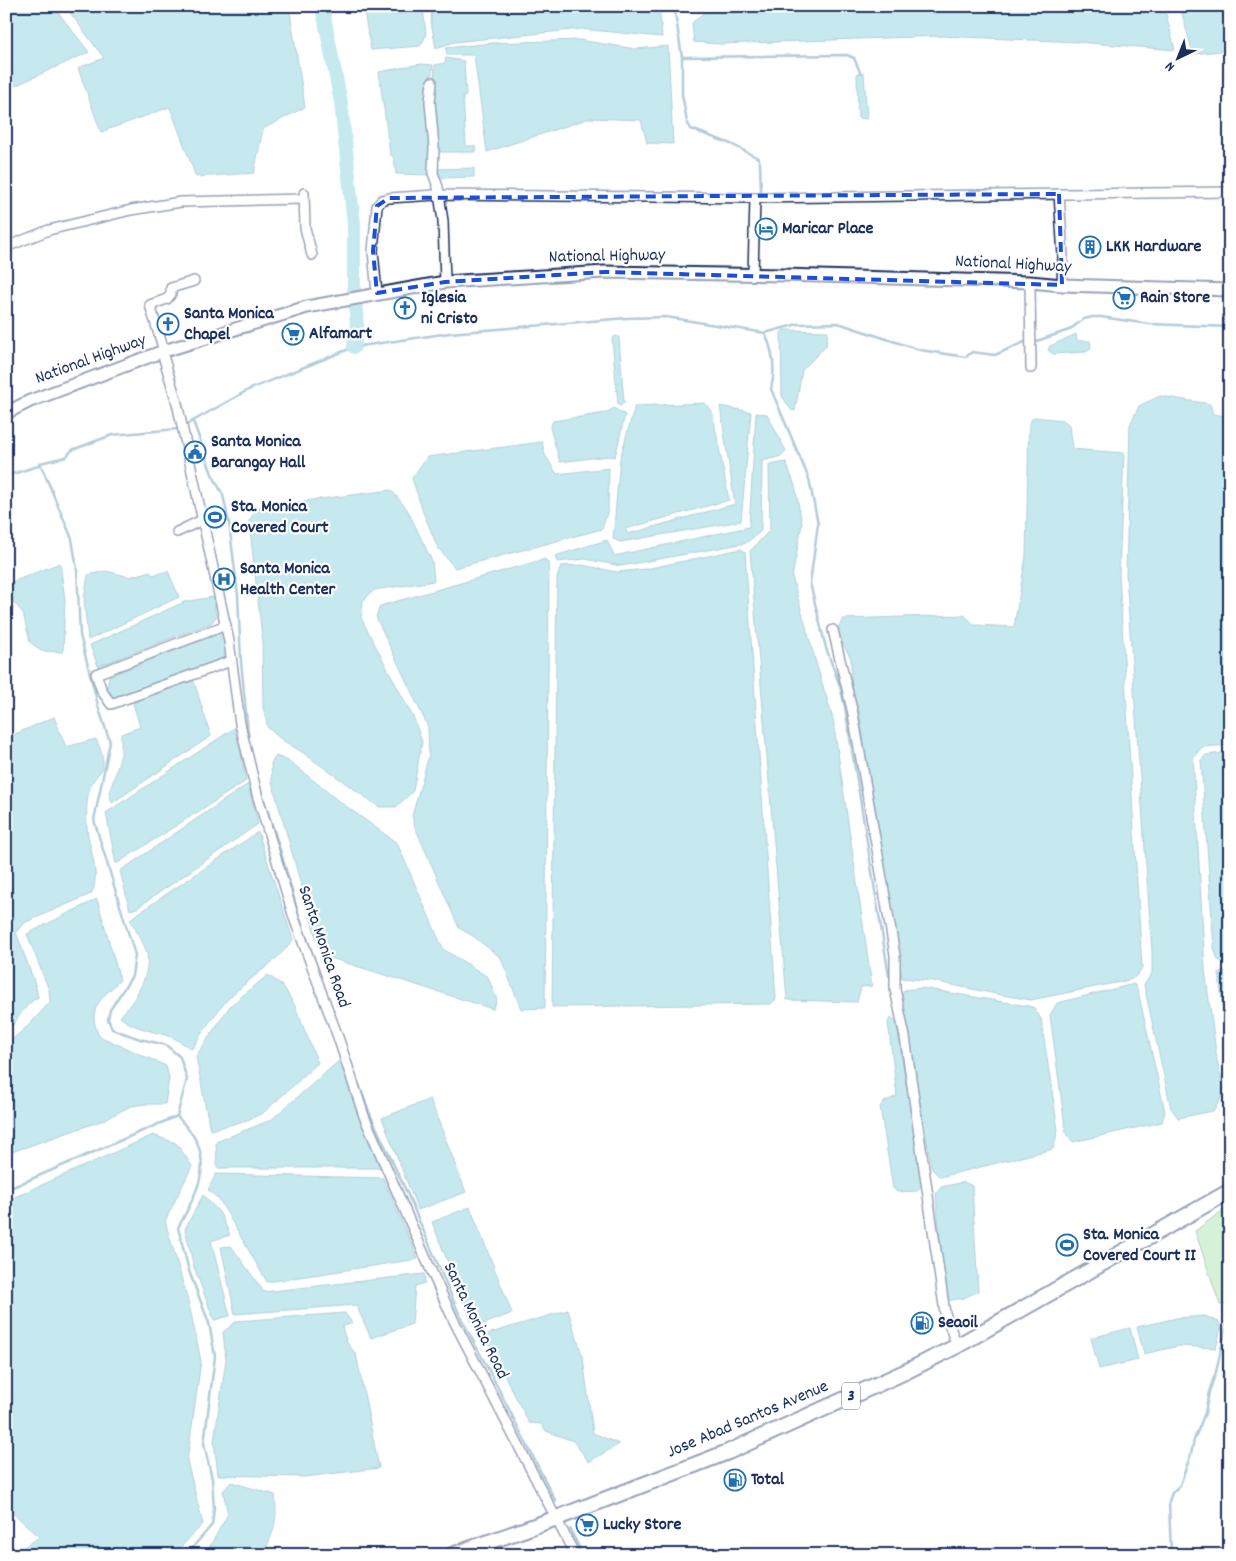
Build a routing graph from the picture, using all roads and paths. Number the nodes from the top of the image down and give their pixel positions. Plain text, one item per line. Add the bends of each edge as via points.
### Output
1 (432, 82) dead end
2 (1230, 192) edge
3 (1059, 194) junction
4 (440, 195) junction
5 (755, 198) junction
6 (6, 247) edge
7 (312, 255) dead end
8 (753, 274) junction
9 (194, 280) dead end
10 (445, 282) junction
11 (1030, 282) junction
12 (1062, 285) junction
13 (1230, 290) edge
14 (375, 293) junction
15 (163, 352) junction
16 (1031, 368) dead end
17 (6, 413) edge
18 (202, 520) junction
19 (176, 532) dead end
20 (226, 625) junction
21 (833, 630) dead end
22 (232, 661) junction
23 (1230, 1191) edge
24 (957, 1346) junction
25 (557, 1518) junction
26 (452, 1555) edge
27 (575, 1555) edge

1 - 4 street via 433,173
2 - 3 street
3 - 5 street
3 - 12 street
4 - 5 street
4 - 10 street
4 - 14 street via 389,198 377,206 373,251
5 - 8 street
6 - 7 street via 49,230 131,210 172,203 304,196 305,228
8 - 10 main road, National Highway via 605,272
8 - 11 main road, National Highway
9 - 15 street, Santa Monica Road via 171,288 167,299 150,305
10 - 14 main road, National Highway
11 - 12 main road, National Highway
11 - 16 street
12 - 13 main road, National Highway
14 - 15 main road, National Highway via 322,304
15 - 17 main road, National Highway
15 - 18 street, Santa Monica Road
18 - 19 street
18 - 20 street, Santa Monica Road
20 - 22 street, Santa Monica Road
20 - 22 street via 96,674 111,704
21 - 24 street via 854,714 895,955 895,988 945,1313
22 - 25 street, Santa Monica Road via 240,724 257,794 294,918 364,1116 453,1320
23 - 24 highway, Jose Abad Santos Avenue / 3
24 - 25 highway, Jose Abad Santos Avenue / 3 via 728,1452
25 - 26 highway, Jose Abad Santos Avenue / 3
25 - 27 street, Santa Monica Road

